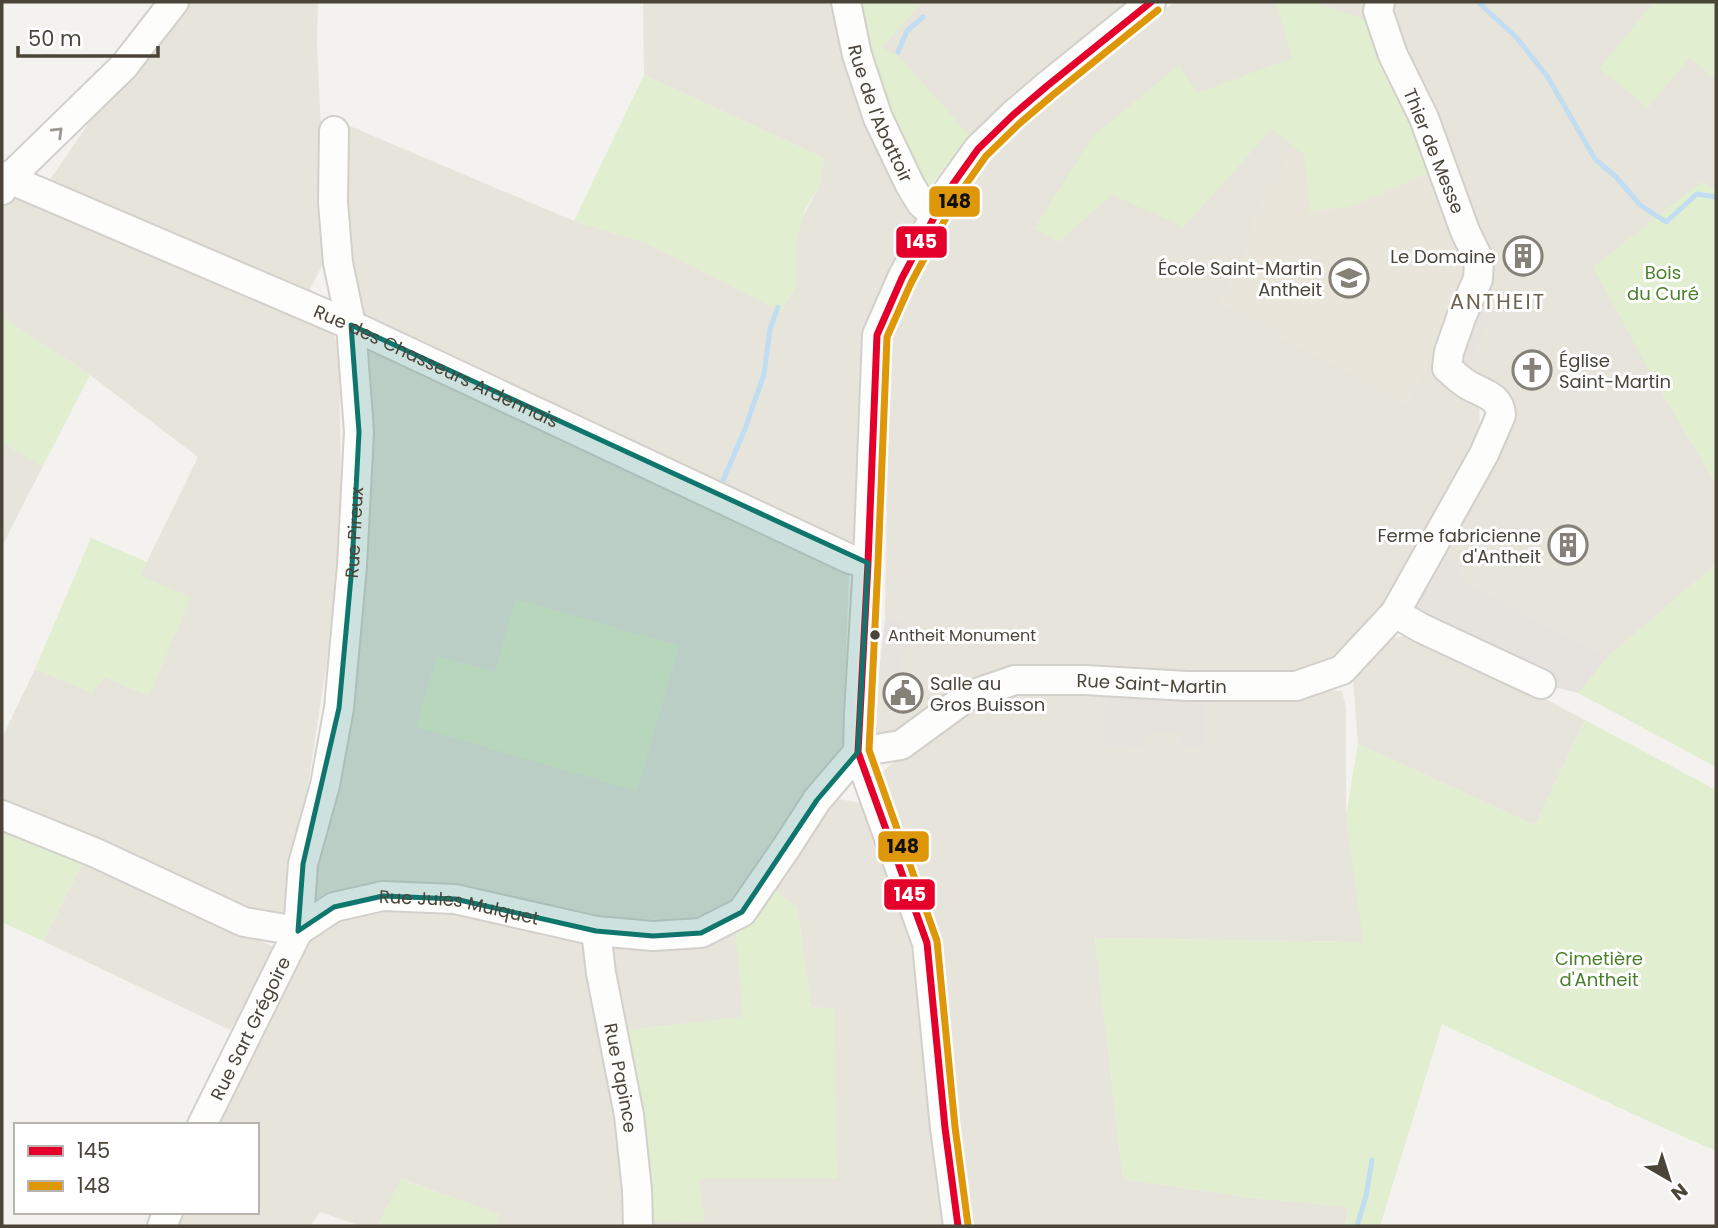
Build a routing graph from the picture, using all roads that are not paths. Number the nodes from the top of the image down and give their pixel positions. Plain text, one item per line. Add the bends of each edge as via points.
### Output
1 (174, 2) edge
2 (846, 2) edge
3 (1151, 2) edge
4 (1380, 2) edge
5 (334, 131) dead end
6 (4, 182) edge
7 (935, 216) junction
8 (1479, 260) joint
9 (351, 325) junction
10 (868, 563) junction
11 (1395, 613) junction
12 (1541, 684) dead end
13 (858, 751) junction
14 (2, 815) edge
15 (596, 930) junction
16 (298, 931) junction
17 (203, 1123) edge
18 (638, 1226) edge
19 (958, 1226) edge

6 -> 1 street via 124,66
2 - 7 street, Rue de l'Abattoir via 878,118 910,185
3 - 7 street via 978,149
4 - 8 street, Thier de Messe via 1378,11 1393,55 1424,118
5 - 9 street, Rue Pireux via 338,263
6 - 9 street, Rue des Chasseurs Ardennais
7 - 10 street via 877,335
8 - 11 street, Rue Saint-Martin via 1478,279 1447,368 1490,395 1501,415
9 - 10 street, Rue des Chasseurs Ardennais via 850,559
9 - 16 street, Rue Pireux via 359,432 351,579 339,708 326,785 303,864
10 - 13 street
11 - 12 street
11 - 13 street, Rue Saint-Martin via 1342,670 1296,686 1015,680 968,696 901,745
13 - 15 street, Rue Jules Mulquet via 817,800 742,912 701,933 653,936
13 - 19 street via 927,943
14 - 16 street via 244,922
15 - 16 street, Rue Jules Mulquet via 454,899 383,895 334,907
15 - 18 street, Rue Papince via 629,1115
16 - 17 street, Rue Sart Grégoire

